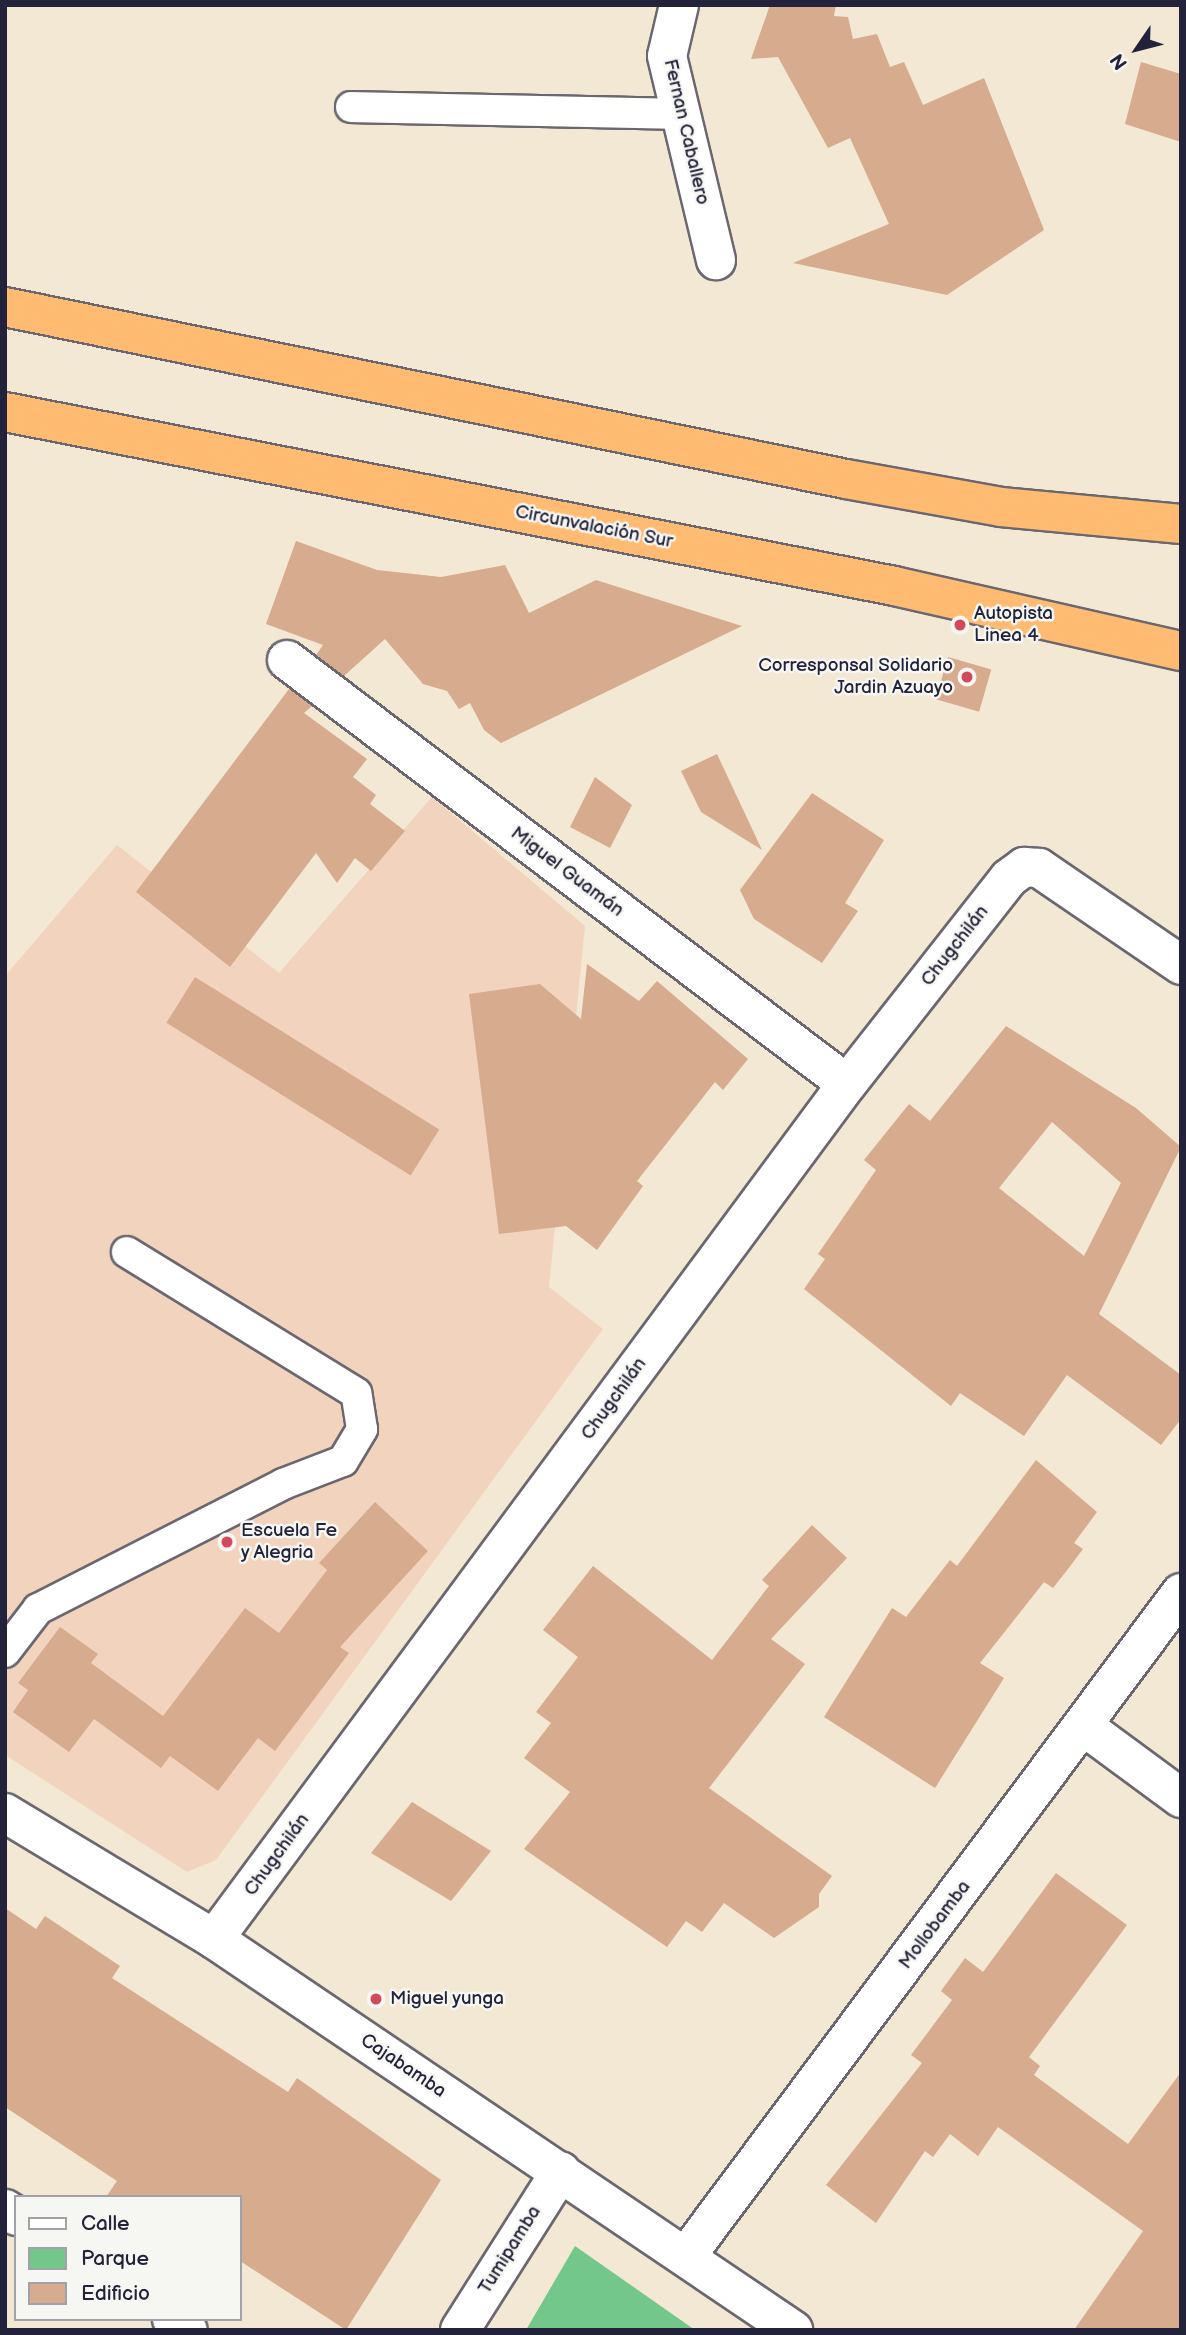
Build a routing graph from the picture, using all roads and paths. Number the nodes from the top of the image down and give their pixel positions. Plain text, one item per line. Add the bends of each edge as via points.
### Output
1 (679, 5) edge
2 (351, 107) dead end
3 (681, 114) junction
4 (716, 260) dead end
5 (5, 307) edge
6 (5, 412) edge
7 (1181, 524) edge
8 (1181, 651) edge
9 (287, 660) dead end
10 (1181, 965) edge
11 (847, 1084) junction
12 (127, 1252) dead end
13 (1181, 1592) edge
14 (5, 1651) edge
15 (1086, 1728) junction
16 (1181, 1798) edge
17 (5, 1813) edge
18 (214, 1940) junction
19 (561, 2171) junction
20 (687, 2255) junction
21 (460, 2330) edge
22 (793, 2330) edge

1 - 3 street, Fernan Caballero via 667,56
2 - 3 lane
3 - 4 street, Fernan Caballero
5 - 7 highway via 846,479 1001,507
6 - 8 highway, Circunvalación Sur via 881,583
9 - 11 street, Miguel Guamán
10 - 11 street, Chugchilán via 1039,868 1024,867
11 - 18 street, Chugchilán
12 - 14 lane via 356,1393 362,1429 343,1461 283,1484 38,1609
13 - 15 street, Mollobamba
15 - 16 street
15 - 20 street, Mollobamba
17 - 18 street, Cajabamba
18 - 19 street, Cajabamba
19 - 20 street, Cajabamba
19 - 21 street, Tumipamba
20 - 22 street, Cajabamba

